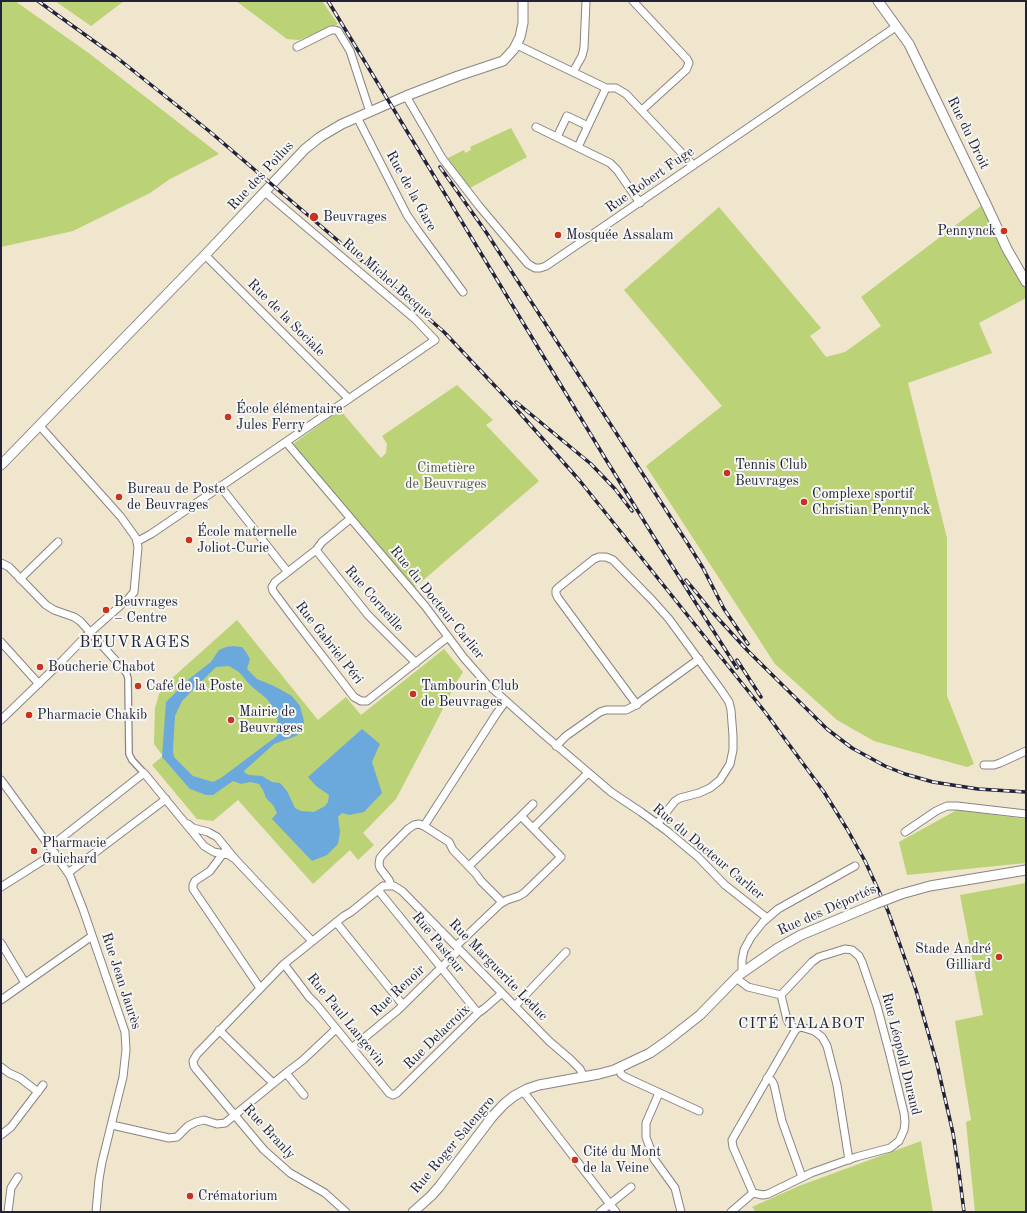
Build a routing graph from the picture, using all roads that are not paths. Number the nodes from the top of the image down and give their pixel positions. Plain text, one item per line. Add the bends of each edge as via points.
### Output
1 (523, 1) edge
2 (586, 1) edge
3 (633, 1) edge
4 (878, 1) edge
5 (897, 26) junction
6 (517, 45) junction
7 (297, 47) dead end
8 (573, 72) junction
9 (606, 88) junction
10 (406, 96) junction
11 (642, 110) junction
12 (370, 112) junction
13 (357, 117) junction
14 (588, 126) junction
15 (536, 127) dead end
16 (557, 137) junction
17 (578, 147) junction
18 (693, 166) junction
19 (265, 192) junction
20 (640, 202) junction
21 (205, 255) junction
22 (1026, 282) edge
23 (463, 292) dead end
24 (349, 399) junction
25 (39, 426) junction
26 (286, 442) junction
27 (1, 465) edge
28 (220, 486) junction
29 (350, 519) junction
30 (138, 541) junction
31 (58, 542) dead end
32 (316, 550) junction
33 (1, 563) edge
34 (287, 571) junction
35 (20, 579) junction
36 (91, 632) junction
37 (448, 637) junction
38 (1, 642) edge
39 (699, 659) junction
40 (416, 663) junction
41 (126, 672) joint
42 (39, 684) junction
43 (506, 701) junction
44 (637, 705) junction
45 (1, 720) edge
46 (556, 746) junction
47 (1026, 751) edge
48 (984, 765) dead end
49 (144, 773) junction
50 (588, 773) junction
51 (1, 780) edge
52 (166, 799) junction
53 (533, 804) dead end
54 (1026, 814) edge
55 (521, 816) junction
56 (185, 822) junction
57 (657, 824) junction
58 (424, 826) junction
59 (533, 828) junction
60 (905, 832) dead end
61 (226, 847) junction
62 (52, 850) junction
63 (223, 854) junction
64 (235, 859) junction
65 (469, 866) junction
66 (855, 866) dead end
67 (1026, 870) edge
68 (68, 873) junction
69 (390, 885) junction
70 (1, 888) edge
71 (378, 890) junction
72 (502, 902) junction
73 (767, 918) junction
74 (336, 922) junction
75 (92, 936) junction
76 (312, 941) junction
77 (1, 943) edge
78 (458, 948) junction
79 (566, 952) dead end
80 (284, 964) junction
81 (441, 967) junction
82 (739, 975) junction
83 (25, 983) junction
84 (260, 988) junction
85 (502, 993) junction
86 (782, 995) junction
87 (1, 1000) edge
88 (403, 1005) junction
89 (515, 1006) junction
90 (478, 1013) junction
91 (336, 1029) junction
92 (796, 1029) junction
93 (219, 1030) junction
94 (352, 1048) junction
95 (1, 1066) edge
96 (619, 1068) junction
97 (286, 1073) junction
98 (584, 1077) junction
99 (767, 1078) junction
100 (273, 1083) junction
101 (43, 1085) dead end
102 (523, 1091) junction
103 (38, 1092) junction
104 (389, 1093) joint
105 (659, 1093) junction
106 (304, 1095) dead end
107 (699, 1112) dead end
108 (235, 1115) junction
109 (112, 1125) junction
110 (1, 1135) edge
111 (849, 1160) junction
112 (18, 1177) dead end
113 (802, 1177) junction
114 (631, 1187) dead end
115 (753, 1193) junction
116 (610, 1204) junction
117 (8, 1212) edge
118 (96, 1212) edge
119 (346, 1212) edge
120 (413, 1212) edge
121 (600, 1212) edge
122 (616, 1212) edge
123 (681, 1212) edge
124 (731, 1212) edge

1 - 6 street, Rue des Poilus via 522,28
2 - 8 street via 584,48
3 - 11 street via 690,63 686,70
4 - 5 street, Rue du Droit
5 - 18 street, Rue Robert Fuge
5 - 22 street, Rue du Droit via 911,48 1007,249
6 - 8 street
6 - 10 street, Rue des Poilus via 509,56 499,63
7 - 12 street via 331,30 338,31 350,51
8 - 9 street
9 - 11 street via 616,88 626,94
9 - 14 street
10 - 12 street, Rue des Poilus
10 - 20 street, Rue Robert Fuge via 448,167 532,267 546,266
11 - 18 street
12 - 13 street, Rue des Poilus
13 - 19 street, Rue des Poilus via 312,143
13 - 23 street, Rue de la Gare via 407,215
14 - 16 street via 567,116
14 - 17 street
15 - 16 street
16 - 17 street
17 - 20 street via 613,165
18 - 20 street, Rue Robert Fuge
19 - 21 street, Rue des Poilus
19 - 24 street, Rue Michel Becque via 415,319 435,340
21 - 24 street, Rue de la Sociale
21 - 25 street, Rue des Poilus
24 - 26 street
25 - 27 street, Rue des Poilus
25 - 30 street via 120,517
26 - 28 street
26 - 29 street, Rue du Docteur Carlier
28 - 30 street
28 - 34 street
29 - 32 street
29 - 37 street, Rue du Docteur Carlier via 425,606
30 - 36 street via 134,592
31 - 35 street
32 - 34 street
32 - 40 street, Rue Corneille via 368,615
33 - 35 street via 9,567
34 - 40 street, Rue Gabriel Péri via 273,583 273,591 356,698 367,701
35 - 36 street via 46,606 77,618
36 - 41 street
36 - 42 street
37 - 40 street, Rue Gabriel Péri
37 - 43 street, Rue du Docteur Carlier via 474,671
38 - 42 street
39 - 44 street
39 - 44 street via 677,628 613,560 604,557 594,559 559,586 556,596
39 - 57 street via 725,694 730,706 733,741 731,760 717,783 675,801
41 - 49 street via 130,757
42 - 45 street
43 - 46 street, Rue du Docteur Carlier
43 - 58 street
44 - 46 street via 626,710 600,712
46 - 50 street, Rue du Docteur Carlier
47 - 48 street via 1000,763
49 - 52 street
49 - 62 street
50 - 57 street, Rue du Docteur Carlier
50 - 59 street
51 - 62 street, Rue Jean Jaurès
52 - 56 street
52 - 68 street
53 - 55 street
54 - 60 street via 950,806 936,811
55 - 59 street
55 - 65 street
56 - 61 street via 193,828 213,834
56 - 63 street via 206,848
57 - 73 street, Rue du Docteur Carlier via 698,856 729,888
58 - 65 street via 449,842
58 - 69 street via 416,824 408,829 380,858 380,868
59 - 72 street via 561,857 524,893
61 - 63 street
61 - 64 street
62 - 68 street, Rue Jean Jaurès
62 - 70 street
63 - 64 street
63 - 84 street via 210,870 195,881 193,889
64 - 76 street
65 - 72 street
66 - 73 street via 774,911
67 - 82 street, Rue des Déportés, bridge via 930,886 901,894 801,934
68 - 75 street, Rue Jean Jaurès
69 - 71 street
69 - 78 street, Rue Marguerite Leduc via 402,891
71 - 74 street
71 - 81 street, Rue Pasteur
72 - 78 street, Rue Renoir
73 - 82 street via 744,950
74 - 76 street
74 - 88 street
75 - 83 street
75 - 109 street, Rue Jean Jaurès via 126,1037 123,1077
76 - 80 street
77 - 83 street
78 - 81 street, Rue Renoir
78 - 85 street, Rue Marguerite Leduc
79 - 89 street
80 - 84 street
80 - 91 street, Rue Paul Langevin
81 - 88 street, Rue Renoir
81 - 90 street, Rue Pasteur
82 - 86 street via 748,987
82 - 96 street, Rue des Déportés via 704,1011 674,1036 654,1050
83 - 87 street
84 - 93 street
85 - 89 street, Rue Marguerite Leduc
85 - 90 street, Rue Delacroix
86 - 92 street via 787,1020 790,1026
86 - 111 street, Rue Léopold Durand via 812,962 821,956 848,950 861,959 879,1012 905,1122 901,1138 894,1146
88 - 94 street, Rue Renoir
89 - 98 street, Rue Marguerite Leduc via 578,1067
90 - 104 street, Rue Delacroix via 397,1093
91 - 94 street, Rue Paul Langevin
91 - 97 street
92 - 99 street
92 - 111 street via 801,1027 814,1030 827,1046 837,1085
93 - 100 street
93 - 108 street, Rue Branly via 193,1061 194,1066
94 - 104 street, Rue Paul Langevin
95 - 103 street
96 - 98 street, Rue des Déportés
96 - 105 street via 621,1074
97 - 100 street
97 - 106 street
98 - 102 street, Rue Roger Salengro via 538,1085
99 - 113 street via 774,1085 782,1121
99 - 115 street via 734,1135 732,1143
100 - 108 street
101 - 103 street
102 - 116 street
102 - 120 street, Rue Roger Salengro via 494,1114 439,1187
103 - 110 street
105 - 107 street
105 - 123 street via 646,1123 646,1138 654,1160 675,1188
108 - 109 street via 220,1124 204,1120 196,1122 171,1138
108 - 119 street, Rue Branly via 258,1144 286,1170 325,1193
109 - 118 street, Rue Jean Jaurès via 100,1174
111 - 113 street, Rue Léopold Durand
112 - 117 street via 10,1188
113 - 115 street, Rue Léopold Durand via 768,1194
114 - 116 street
115 - 124 street
116 - 121 street
116 - 122 street

